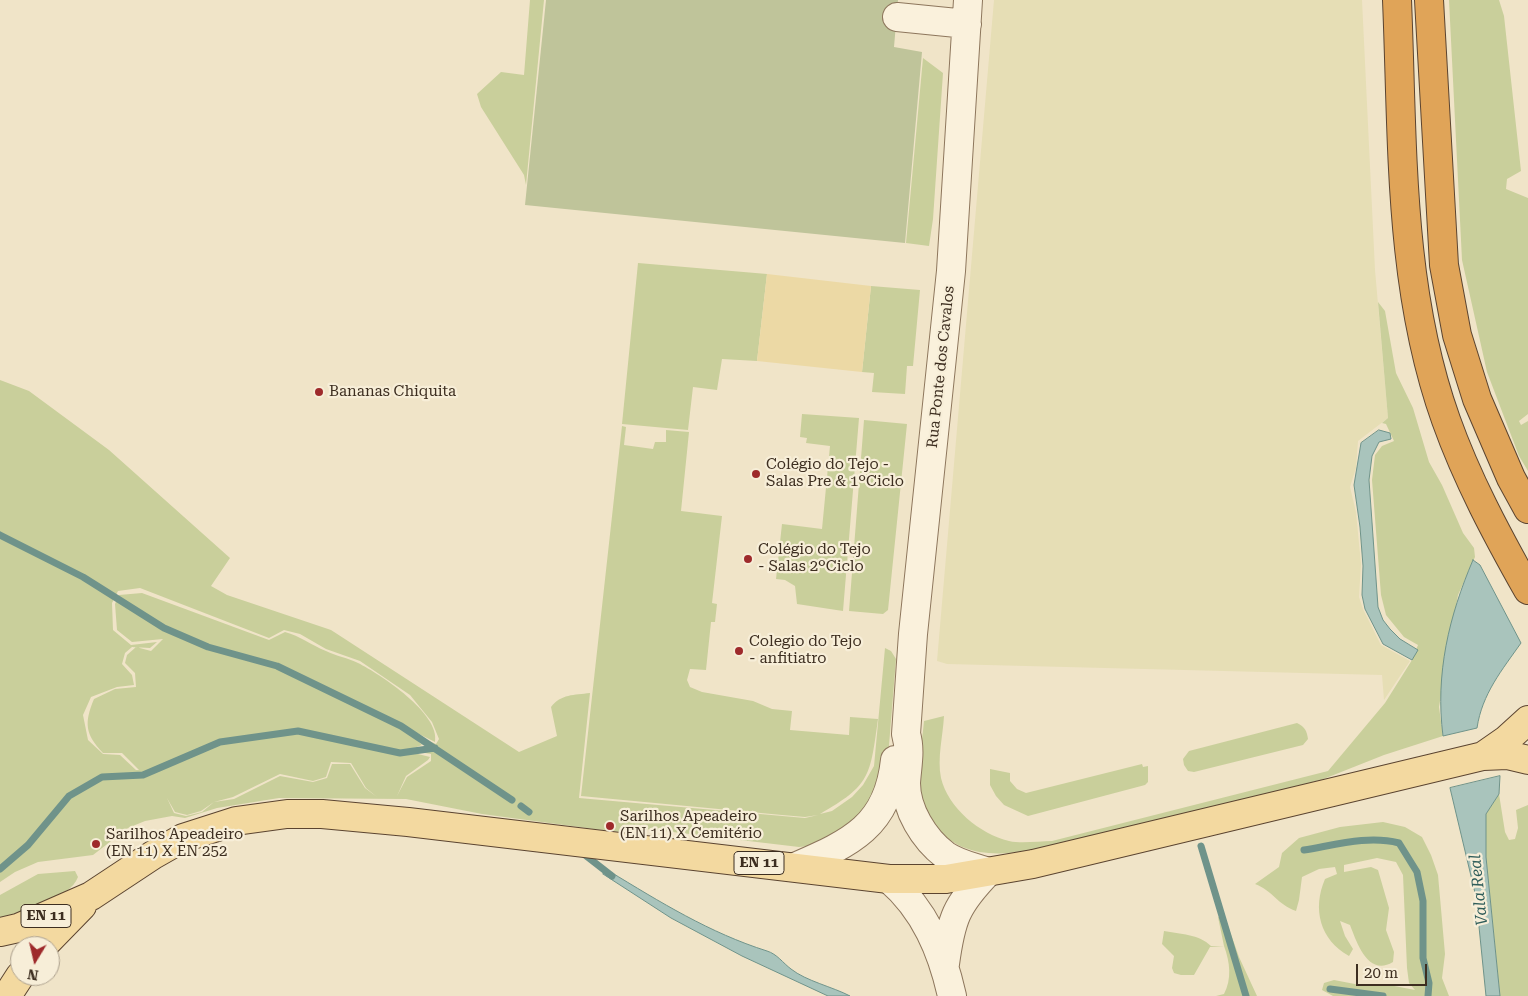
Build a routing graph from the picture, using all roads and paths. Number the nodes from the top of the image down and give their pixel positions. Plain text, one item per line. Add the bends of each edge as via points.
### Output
1 (1397, 0) edge
2 (1430, 0) edge
3 (968, 12) edge
4 (897, 17) dead end
5 (1528, 509) edge
6 (1528, 590) edge
7 (1528, 720) edge
8 (906, 734) junction
9 (1483, 756) junction
10 (1528, 760) edge
11 (795, 868) junction
12 (988, 872) junction
13 (889, 879) junction
14 (91, 896) junction
15 (0, 932) edge
16 (53, 936) edge
17 (945, 964) junction
18 (952, 996) edge

1 - 6 highway via 1405,202 1418,311 1440,401 1456,448
2 - 5 highway via 1444,265 1457,335 1477,399
3 - 4 street
3 - 8 street, Rua Ponte dos Cavalos via 951,271 913,634
7 - 9 main road, EN 11
8 - 11 street via 897,745 890,793 877,814 850,840
8 - 12 street via 910,747 907,792 916,821 946,856
9 - 10 main road, EN 11 via 1508,755
9 - 12 main road, EN 11 via 1133,841
11 - 13 main road, EN 11
11 - 14 main road, EN 11 via 408,822 287,814 236,821 183,838
12 - 13 main road, EN 11 via 946,878
12 - 17 street via 966,896 955,915
13 - 17 street via 919,911
14 - 15 main road, EN 11 via 18,928
14 - 16 main road, EN 11
17 - 18 street

